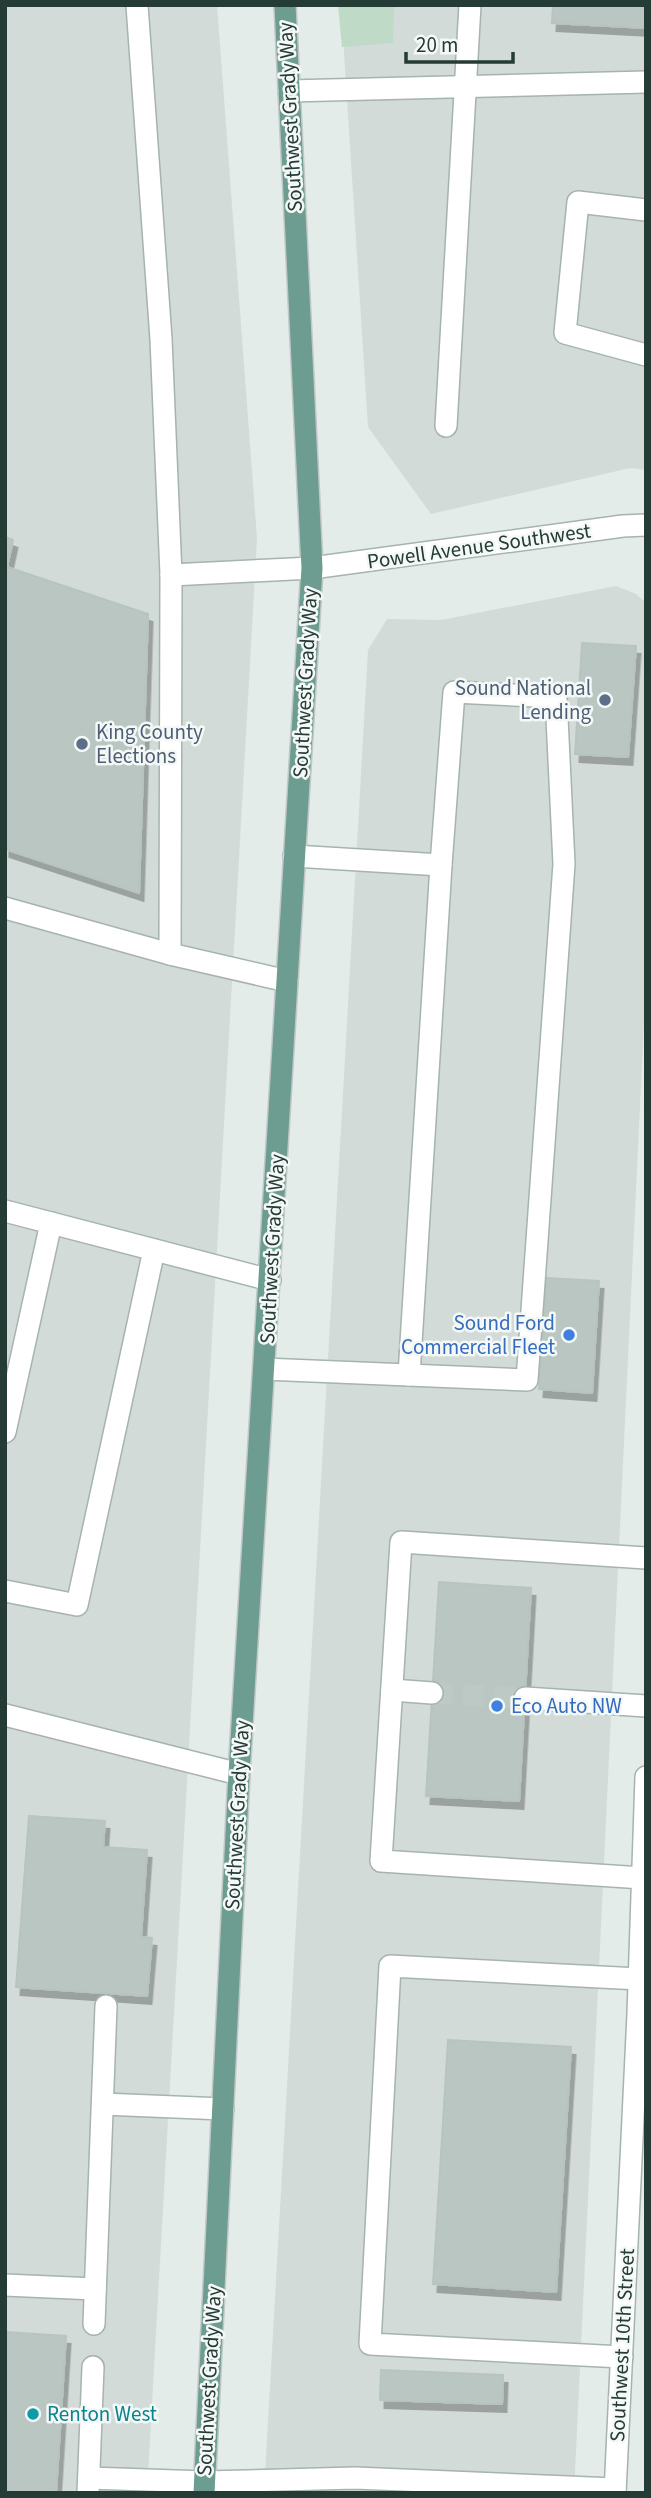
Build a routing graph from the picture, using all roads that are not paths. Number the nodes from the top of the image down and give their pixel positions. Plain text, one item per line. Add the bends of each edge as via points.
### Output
1 (137, 5) edge
2 (285, 5) edge
3 (470, 5) edge
4 (646, 82) edge
5 (467, 86) junction
6 (289, 91) junction
7 (646, 210) edge
8 (646, 355) edge
9 (446, 426) dead end
10 (646, 526) edge
11 (312, 568) junction
12 (171, 575) junction
13 (295, 856) junction
14 (441, 865) junction
15 (5, 908) edge
16 (170, 954) junction
17 (287, 981) junction
18 (5, 1211) edge
19 (51, 1223) junction
20 (154, 1250) junction
21 (270, 1280) junction
22 (264, 1368) junction
23 (409, 1375) junction
24 (5, 1432) edge
25 (646, 1558) edge
26 (5, 1591) edge
27 (392, 1690) junction
28 (432, 1693) tunnel mouth
29 (525, 1698) tunnel mouth
30 (646, 1706) edge
31 (5, 1715) edge
32 (239, 1774) junction
33 (646, 1777) edge
34 (643, 1878) junction
35 (639, 1979) junction
36 (106, 2006) dead end
37 (642, 2015) edge
38 (103, 2104) junction
39 (223, 2109) junction
40 (5, 2285) edge
41 (95, 2289) junction
42 (94, 2324) dead end
43 (622, 2357) junction
44 (93, 2367) dead end
45 (88, 2485) edge
46 (354, 2485) edge
47 (204, 2487) edge
48 (516, 2489) edge
49 (615, 2491) edge

1 - 12 street via 160,326
2 - 6 main road, Southwest Grady Way
3 - 5 street
4 - 5 street
5 - 6 street
5 - 9 street
6 - 11 main road, Southwest Grady Way
7 - 8 street via 578,202 565,333
10 - 11 street, Powell Avenue Southwest
11 - 12 street, Powell Avenue Southwest
11 - 13 main road, Southwest Grady Way
12 - 16 street
13 - 14 street
13 - 17 main road, Southwest Grady Way
14 - 23 street
14 - 23 street via 454,691 556,697 564,864 527,1380
15 - 16 street
16 - 17 street
17 - 21 main road, Southwest Grady Way
18 - 19 street
19 - 20 street
19 - 24 street
20 - 21 street
20 - 26 street via 77,1605
21 - 22 main road, Southwest Grady Way
22 - 23 street
22 - 32 main road, Southwest Grady Way
25 - 27 street via 401,1542
27 - 28 street
27 - 34 street via 381,1861
29 - 30 street
31 - 32 street
32 - 39 main road, Southwest Grady Way
33 - 34 street, Southwest 10th Street
34 - 35 street, Southwest 10th Street
35 - 37 street, Southwest 10th Street
35 - 43 street via 390,1966 370,2344
36 - 38 street
37 - 43 street, Southwest 10th Street
38 - 39 street
38 - 41 street
39 - 47 main road, Southwest Grady Way
40 - 41 street
41 - 42 street
43 - 49 street, Southwest 10th Street
44 - 45 street
45 - 47 street
46 - 47 street
46 - 48 street
48 - 49 street

